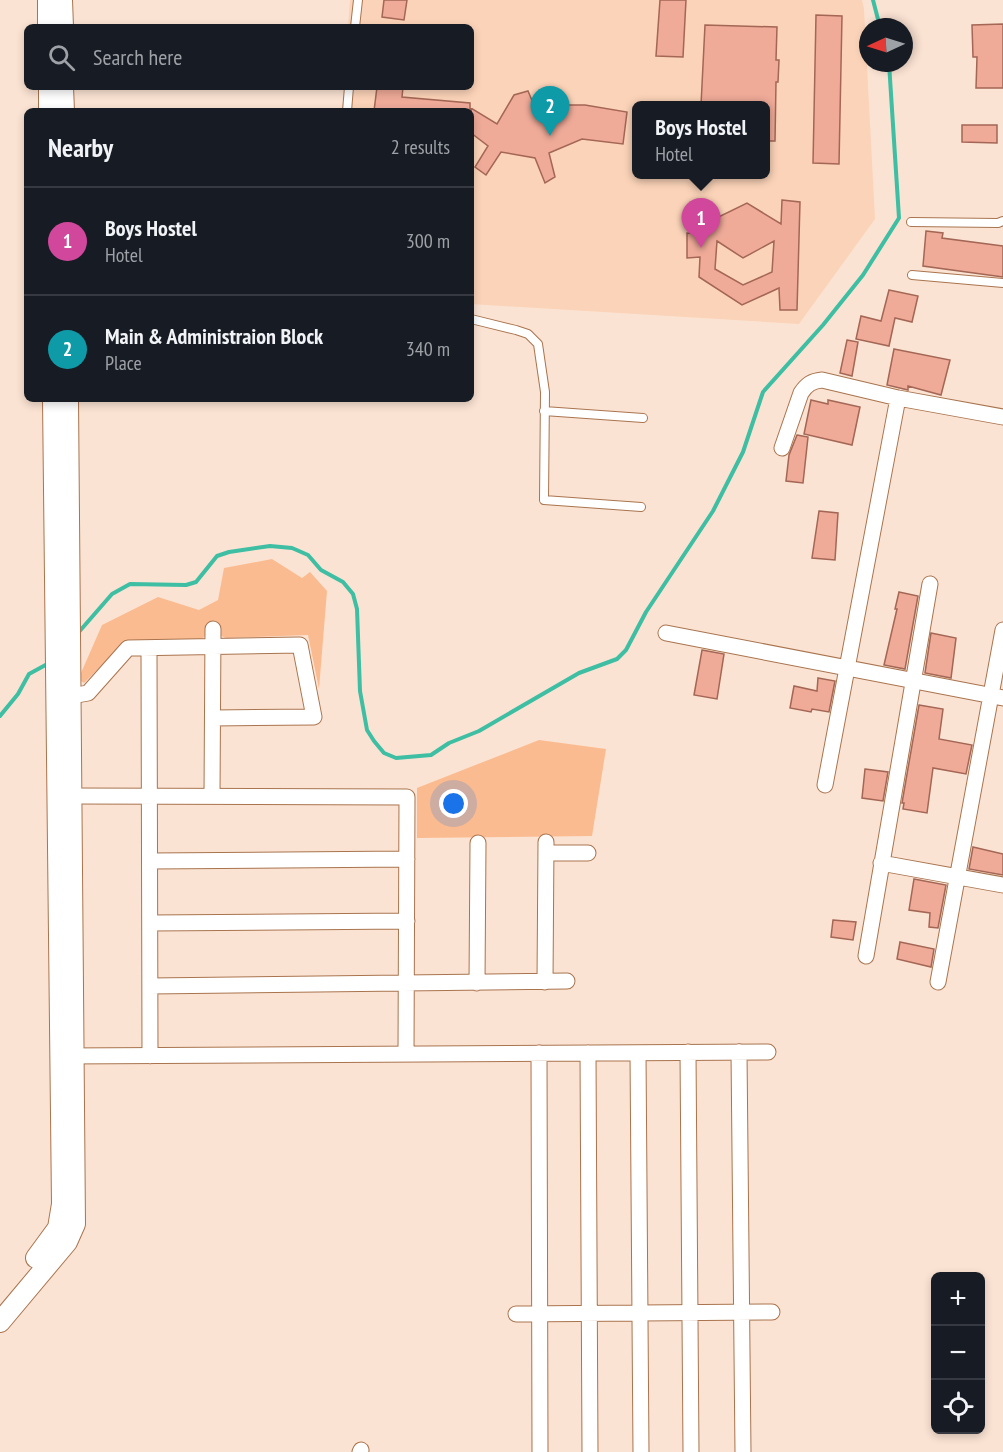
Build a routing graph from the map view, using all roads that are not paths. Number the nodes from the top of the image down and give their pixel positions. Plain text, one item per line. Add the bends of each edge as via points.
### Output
1 (48, 0) edge
2 (62, 0) edge
3 (358, 0) edge
4 (48, 24) edge
5 (63, 24) edge
6 (355, 24) edge
7 (49, 90) edge
8 (63, 90) edge
9 (349, 90) edge
10 (50, 108) edge
11 (64, 108) edge
12 (347, 108) edge
13 (1003, 221) edge
14 (911, 222) dead end
15 (912, 275) dead end
16 (1003, 283) edge
17 (474, 321) edge
18 (898, 398) junction
19 (53, 402) edge
20 (68, 402) edge
21 (544, 411) junction
22 (1003, 417) edge
23 (642, 418) dead end
24 (782, 448) dead end
25 (641, 507) dead end
26 (930, 584) dead end
27 (63, 628) junction
28 (213, 628) dead end
29 (1003, 630) edge
30 (666, 633) dead end
31 (213, 647) junction
32 (149, 648) junction
33 (846, 670) junction
34 (912, 680) junction
35 (66, 688) junction
36 (997, 697) edge
37 (213, 717) junction
38 (825, 785) dead end
39 (72, 796) junction
40 (150, 796) junction
41 (212, 796) junction
42 (477, 843) dead end
43 (588, 853) dead end
44 (407, 859) junction
45 (150, 861) junction
46 (881, 863) junction
47 (957, 876) junction
48 (1003, 885) edge
49 (407, 921) junction
50 (150, 922) junction
51 (866, 956) dead end
52 (567, 981) dead end
53 (477, 982) junction
54 (545, 982) junction
55 (938, 982) dead end
56 (406, 984) junction
57 (150, 987) junction
58 (688, 1052) junction
59 (739, 1052) junction
60 (768, 1052) dead end
61 (538, 1053) junction
62 (588, 1053) junction
63 (638, 1053) junction
64 (406, 1054) junction
65 (66, 1056) junction
66 (150, 1056) junction
67 (0, 1301) edge
68 (742, 1312) junction
69 (772, 1312) dead end
70 (640, 1313) junction
71 (690, 1313) junction
72 (516, 1314) dead end
73 (540, 1314) junction
74 (590, 1314) junction
75 (0, 1322) edge
76 (540, 1452) edge
77 (590, 1452) edge
78 (641, 1452) edge
79 (691, 1452) edge
80 (743, 1452) edge

1 - 4 street
2 - 5 street
3 - 6 lane
7 - 10 street
8 - 11 street
9 - 12 lane
13 - 14 lane
15 - 16 lane
17 - 21 lane via 528,334 538,344
18 - 22 street
18 - 24 street via 814,381 801,393
18 - 33 street
19 - 27 street
20 - 27 street
21 - 23 lane
21 - 25 lane via 544,500
26 - 34 street
27 - 35 street
28 - 31 street
29 - 36 street
30 - 33 street
31 - 32 street
31 - 37 street
31 - 37 street via 300,645 314,717
32 - 35 street via 128,648 88,693
32 - 40 street
33 - 34 street
33 - 38 street
34 - 36 street
34 - 46 street
35 - 39 street
35 - 65 street
36 - 47 street
37 - 41 street
39 - 40 street
39 - 65 street
40 - 41 street
40 - 45 street
41 - 44 street via 407,797
42 - 53 street
43 - 54 street via 546,848
44 - 45 street
44 - 49 street
45 - 50 street
46 - 47 street
46 - 51 street
47 - 48 street
47 - 55 street
49 - 50 street
49 - 56 street
50 - 57 street
52 - 54 street
53 - 54 street
53 - 56 street
56 - 57 street
56 - 64 street
57 - 66 street
58 - 59 street
58 - 63 street
58 - 71 street
59 - 60 street
59 - 68 street
61 - 62 street
61 - 64 street
61 - 73 street
62 - 63 street
62 - 74 street
63 - 70 street
64 - 66 street
65 - 66 street
65 - 67 street via 61,1221 55,1234
65 - 75 street via 75,1229
68 - 69 street
68 - 71 street
68 - 80 street
70 - 71 street
70 - 74 street
70 - 78 street
71 - 79 street
72 - 73 street
73 - 74 street
73 - 76 street
74 - 77 street

